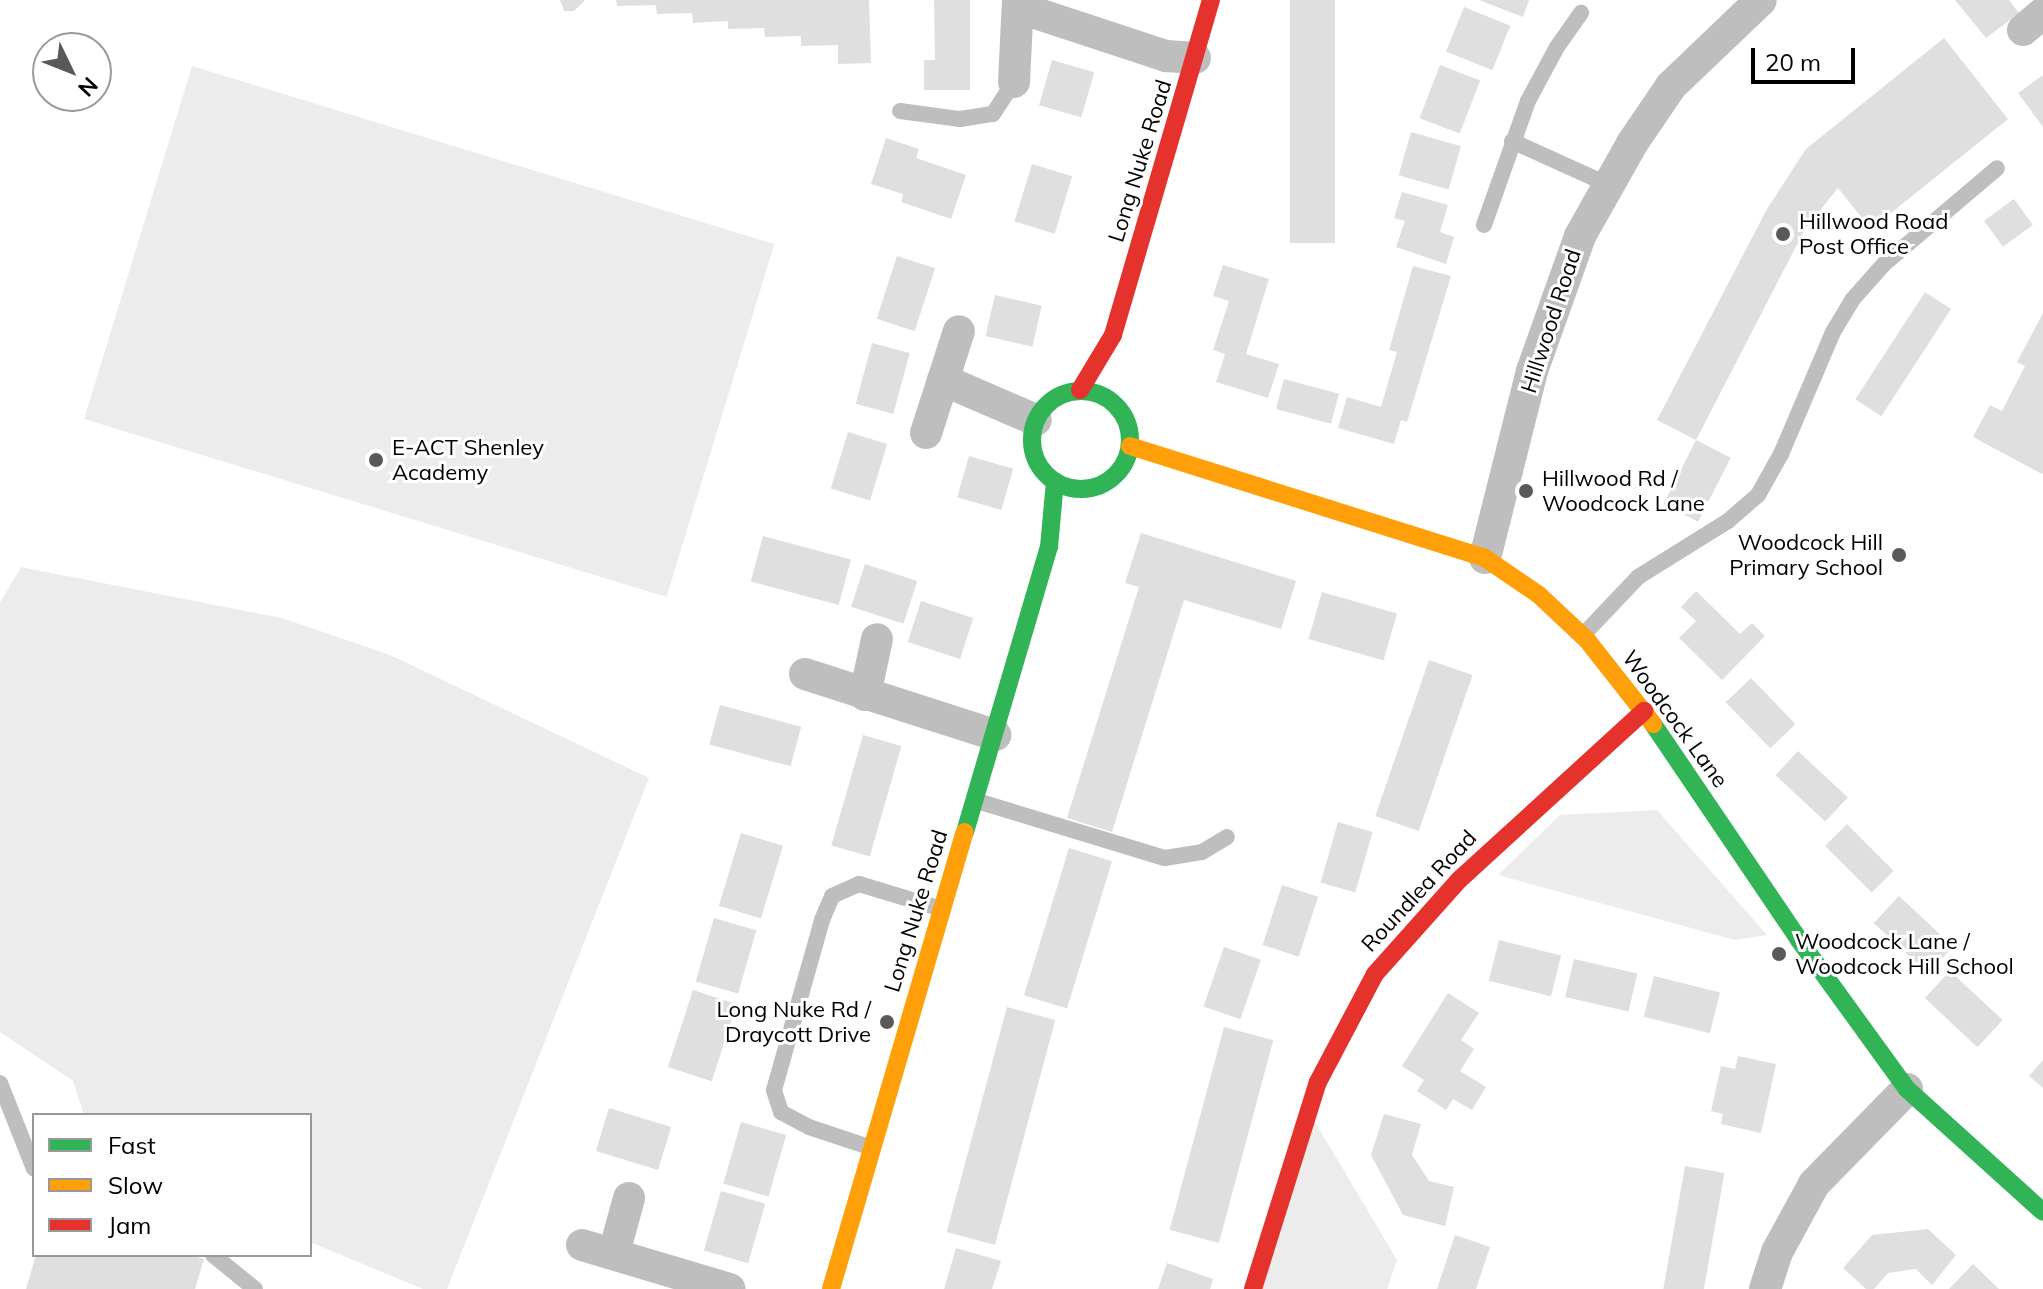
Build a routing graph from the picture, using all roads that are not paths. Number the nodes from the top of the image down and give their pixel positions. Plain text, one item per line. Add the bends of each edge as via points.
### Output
1 (1211, 0) edge
2 (1761, 0) edge
3 (1019, 4) edge
4 (1581, 13) dead end
5 (1195, 58) junction
6 (1014, 82) joint
7 (900, 111) dead end
8 (1512, 141) junction
9 (1997, 168) dead end
10 (1609, 185) junction
11 (1484, 225) dead end
12 (959, 331) dead end
13 (1113, 335) junction
14 (943, 380) junction
15 (1080, 390) junction
16 (1116, 404) junction
17 (1036, 420) junction
18 (926, 433) dead end
19 (1130, 446) junction
20 (1055, 481) junction
21 (1091, 488) junction
22 (1049, 547) junction
23 (1485, 558) junction
24 (1583, 635) junction
25 (877, 639) dead end
26 (805, 674) dead end
27 (865, 695) junction
28 (1644, 711) junction
29 (995, 735) junction
30 (975, 801) junction
31 (1227, 837) dead end
32 (942, 909) junction
33 (0, 1083) edge
34 (1907, 1089) junction
35 (870, 1148) junction
36 (32, 1164) edge
37 (629, 1198) dead end
38 (2042, 1208) edge
39 (582, 1245) dead end
40 (614, 1253) junction
41 (215, 1257) edge
42 (255, 1289) edge
43 (730, 1289) edge
44 (831, 1289) edge
45 (1253, 1289) edge
46 (1765, 1289) edge

1 - 5 street, Long Nuke Road
2 - 10 street, Hillwood Road via 1671,86
3 - 5 street via 1166,56
3 - 6 street
4 - 8 lane via 1542,73
5 - 13 street, Long Nuke Road
6 - 7 lane via 993,114 960,119
8 - 10 lane
8 - 11 lane
9 - 24 lane via 1884,264 1852,300 1758,495 1728,521 1638,577
10 - 23 street, Hillwood Road via 1564,275 1532,371
12 - 14 street
13 - 15 street, Long Nuke Road
13 - 16 street, Long Nuke Road
14 - 17 street
14 - 18 street
15 - 16 street
15 - 17 street via 1050,402
16 - 19 street, Long Nuke Road via 1125,417
17 - 20 street via 1033,450
19 - 21 street, Long Nuke Road via 1117,473
19 - 23 street, Woodcock Lane
20 - 21 street
20 - 22 street, Long Nuke Road
21 - 22 street, Long Nuke Road
22 - 29 street, Long Nuke Road
23 - 24 street, Woodcock Lane via 1539,595
24 - 28 street, Woodcock Lane
25 - 27 street
26 - 27 street
27 - 29 street
28 - 34 street, Woodcock Lane
28 - 45 street, Roundlea Road via 1459,880 1375,974 1318,1082
29 - 30 street, Long Nuke Road
30 - 31 lane via 1165,858 1202,852
30 - 32 street, Long Nuke Road
32 - 35 street, Long Nuke Road
32 - 35 lane via 859,884 832,896 822,920 774,1090 781,1112
33 - 36 lane
34 - 38 street, Woodcock Lane
34 - 46 street via 1814,1184 1777,1252
35 - 44 street, Long Nuke Road
37 - 40 street
39 - 40 street
40 - 43 street
41 - 42 lane

